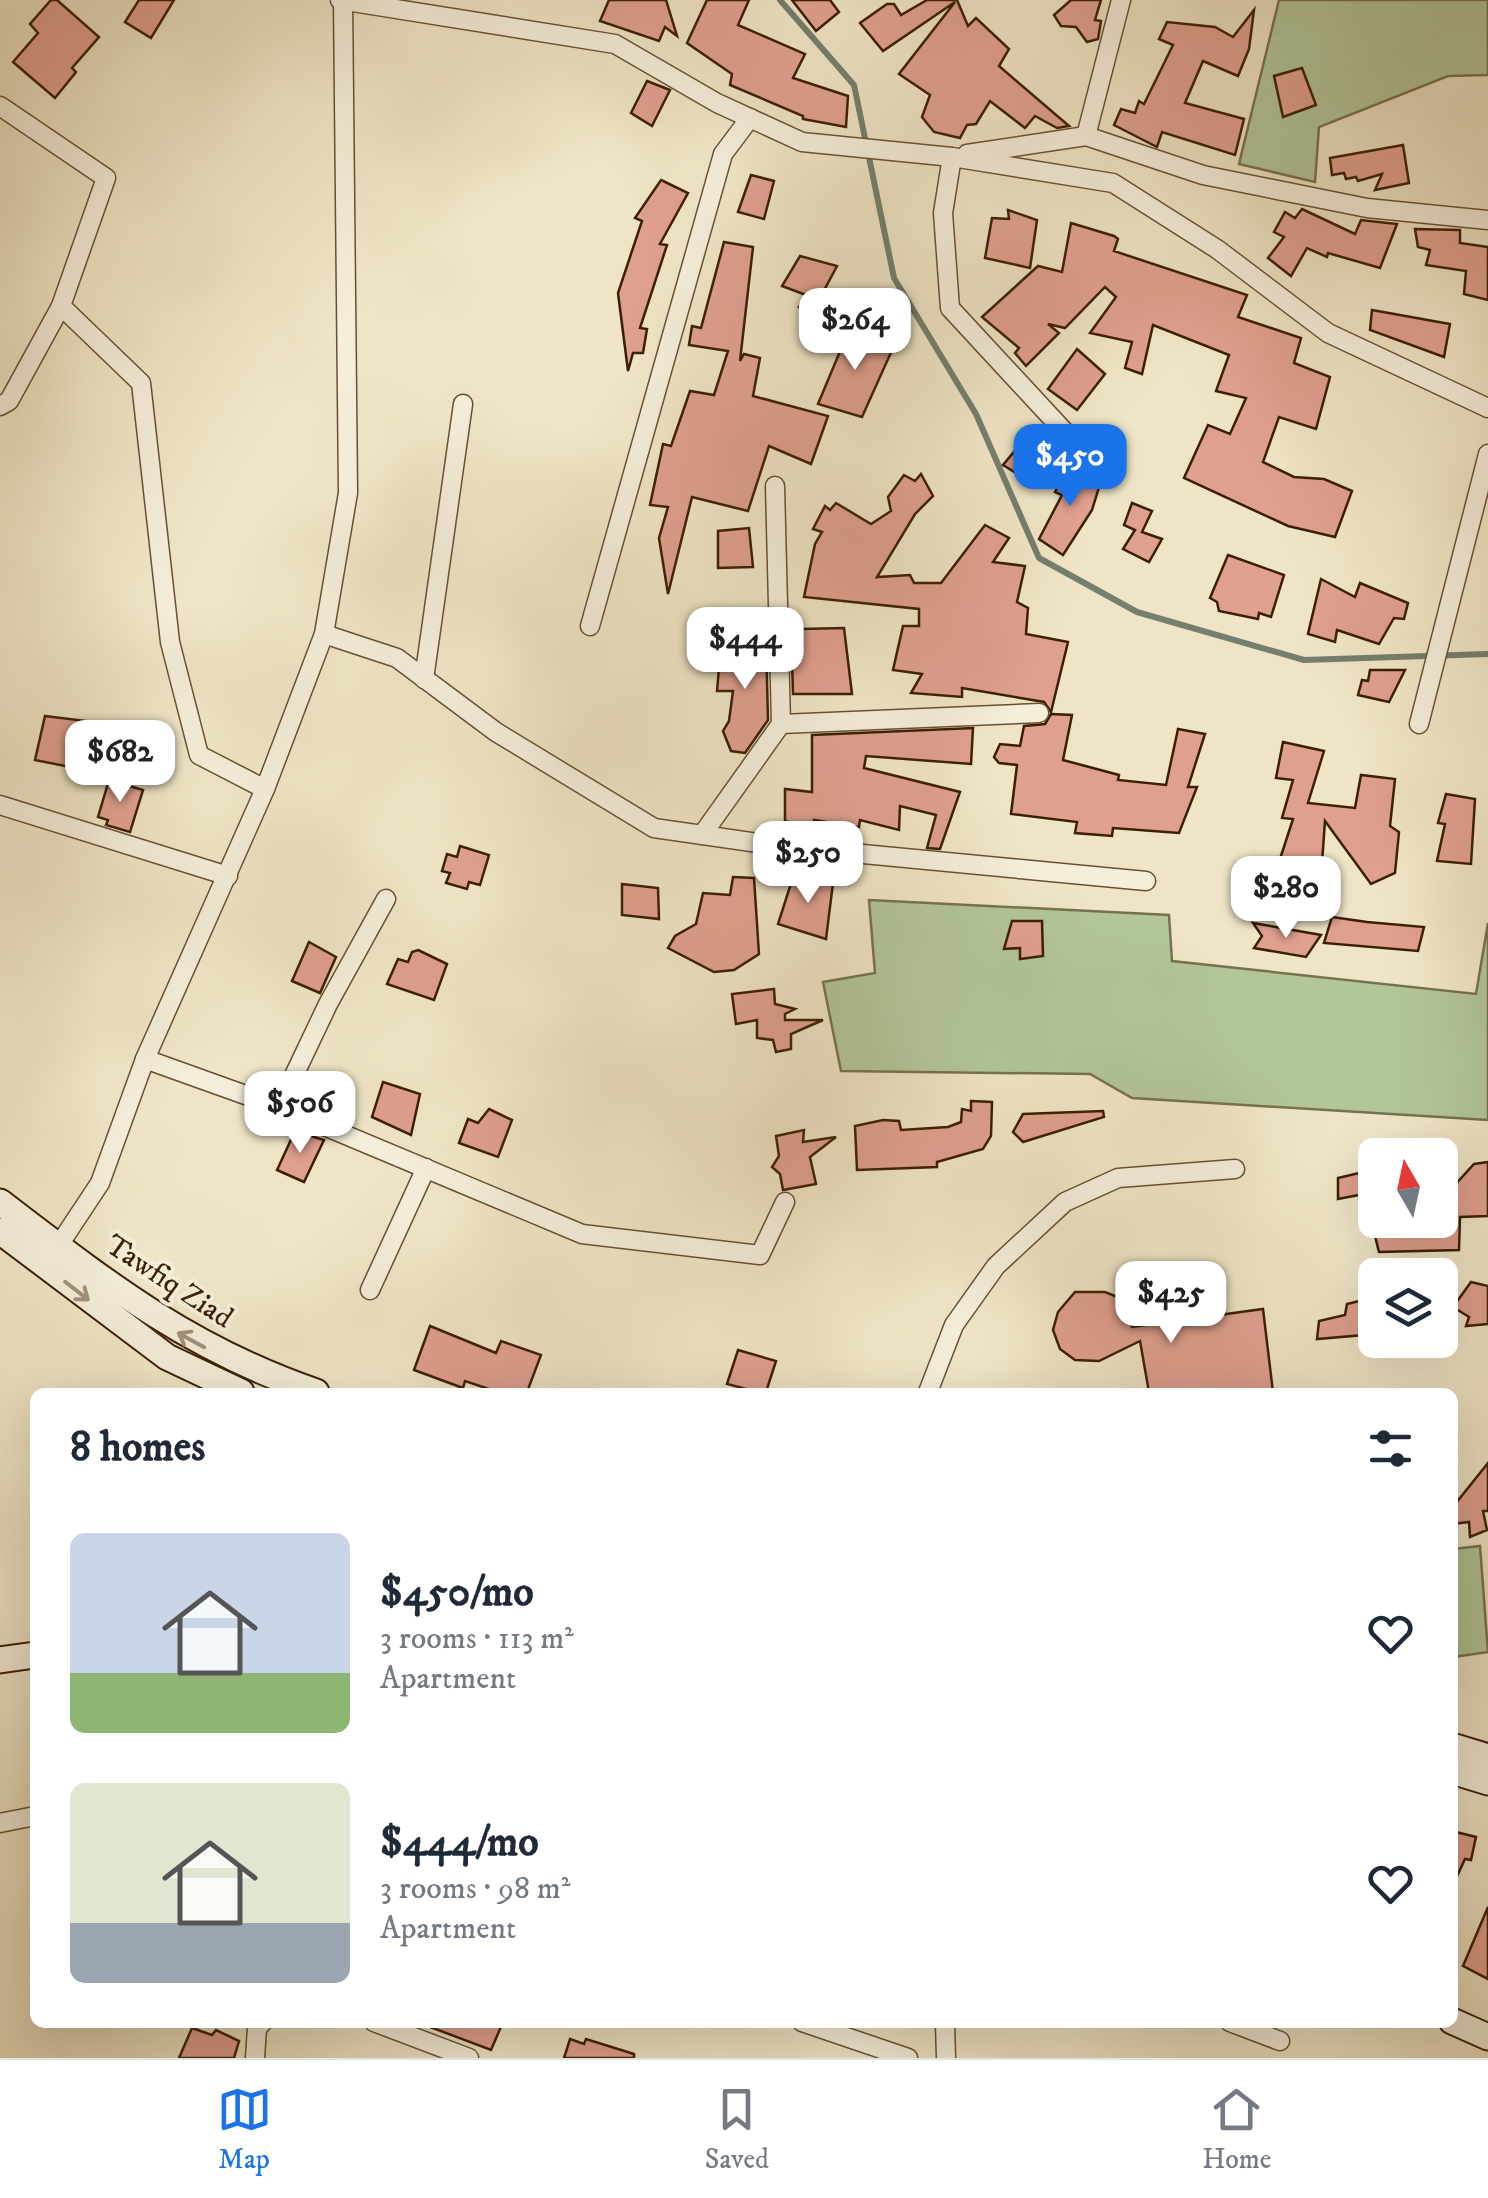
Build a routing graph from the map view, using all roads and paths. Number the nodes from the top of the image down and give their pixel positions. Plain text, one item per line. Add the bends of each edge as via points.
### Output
1 (342, 0) edge
2 (1122, 0) edge
3 (0, 106) edge
4 (750, 118) junction
5 (1086, 136) junction
6 (952, 157) junction
7 (1488, 220) edge
8 (60, 306) junction
9 (464, 404) dead end
10 (0, 406) edge
11 (1488, 408) edge
12 (1075, 444) dead end
13 (1488, 454) edge
14 (775, 486) dead end
15 (590, 626) dead end
16 (324, 634) junction
17 (424, 679) junction
18 (1039, 713) dead end
19 (781, 724) junction
20 (1419, 724) dead end
21 (265, 789) junction
22 (0, 806) edge
23 (702, 835) junction
24 (228, 876) junction
25 (1146, 880) dead end
26 (386, 899) dead end
27 (145, 1059) junction
28 (279, 1106) junction
29 (426, 1168) junction
30 (1235, 1169) dead end
31 (0, 1202) edge
32 (785, 1202) dead end
33 (0, 1231) edge
34 (52, 1256) junction
35 (370, 1290) dead end
36 (233, 1388) edge
37 (302, 1388) edge
38 (930, 1388) edge
39 (30, 1656) edge
40 (0, 1660) edge
41 (1458, 1748) edge
42 (1488, 1757) edge
43 (1458, 1773) edge
44 (1488, 1782) edge
45 (30, 1817) edge
46 (0, 1824) edge
47 (1458, 2024) edge
48 (257, 2028) edge
49 (390, 2028) edge
50 (820, 2028) edge
51 (945, 2028) edge
52 (1246, 2028) edge
53 (1488, 2037) edge
54 (1280, 2041) dead end
55 (255, 2058) edge
56 (469, 2058) edge
57 (908, 2058) edge
58 (946, 2058) edge

1 - 4 street via 615,44
1 - 16 street via 348,494
2 - 5 street
3 - 8 street via 106,178
4 - 6 street via 802,142
4 - 15 street via 723,154
5 - 6 street
5 - 7 street via 1203,175 1367,208
6 - 11 street via 1113,183 1218,249 1328,333
6 - 12 street via 943,213 950,308
8 - 10 street via 9,401
8 - 21 street via 141,383 170,642 199,754
9 - 17 street
13 - 20 street
14 - 19 street
16 - 17 street via 397,658
16 - 21 street
17 - 23 street via 496,732 654,828
18 - 19 street
19 - 23 street
21 - 24 street
22 - 24 street
23 - 25 street
24 - 27 street
26 - 28 street
27 - 28 street
27 - 34 street via 100,1184
28 - 29 street
29 - 32 street via 582,1234 760,1255
29 - 35 street
30 - 38 street via 1118,1178 1065,1202 996,1266 954,1325
31 - 34 main road, Tawfiq Ziad
33 - 34 main road, Tawfiq Ziad
34 -> 36 main road, Tawfiq Ziad via 167,1357
37 -> 34 main road, Tawfiq Ziad via 232,1362
39 - 40 main road
41 - 42 main road
43 - 44 main road
45 - 46 street
47 - 53 main road
48 - 55 street
49 - 56 street
50 - 57 street
51 - 58 street
52 - 54 street

